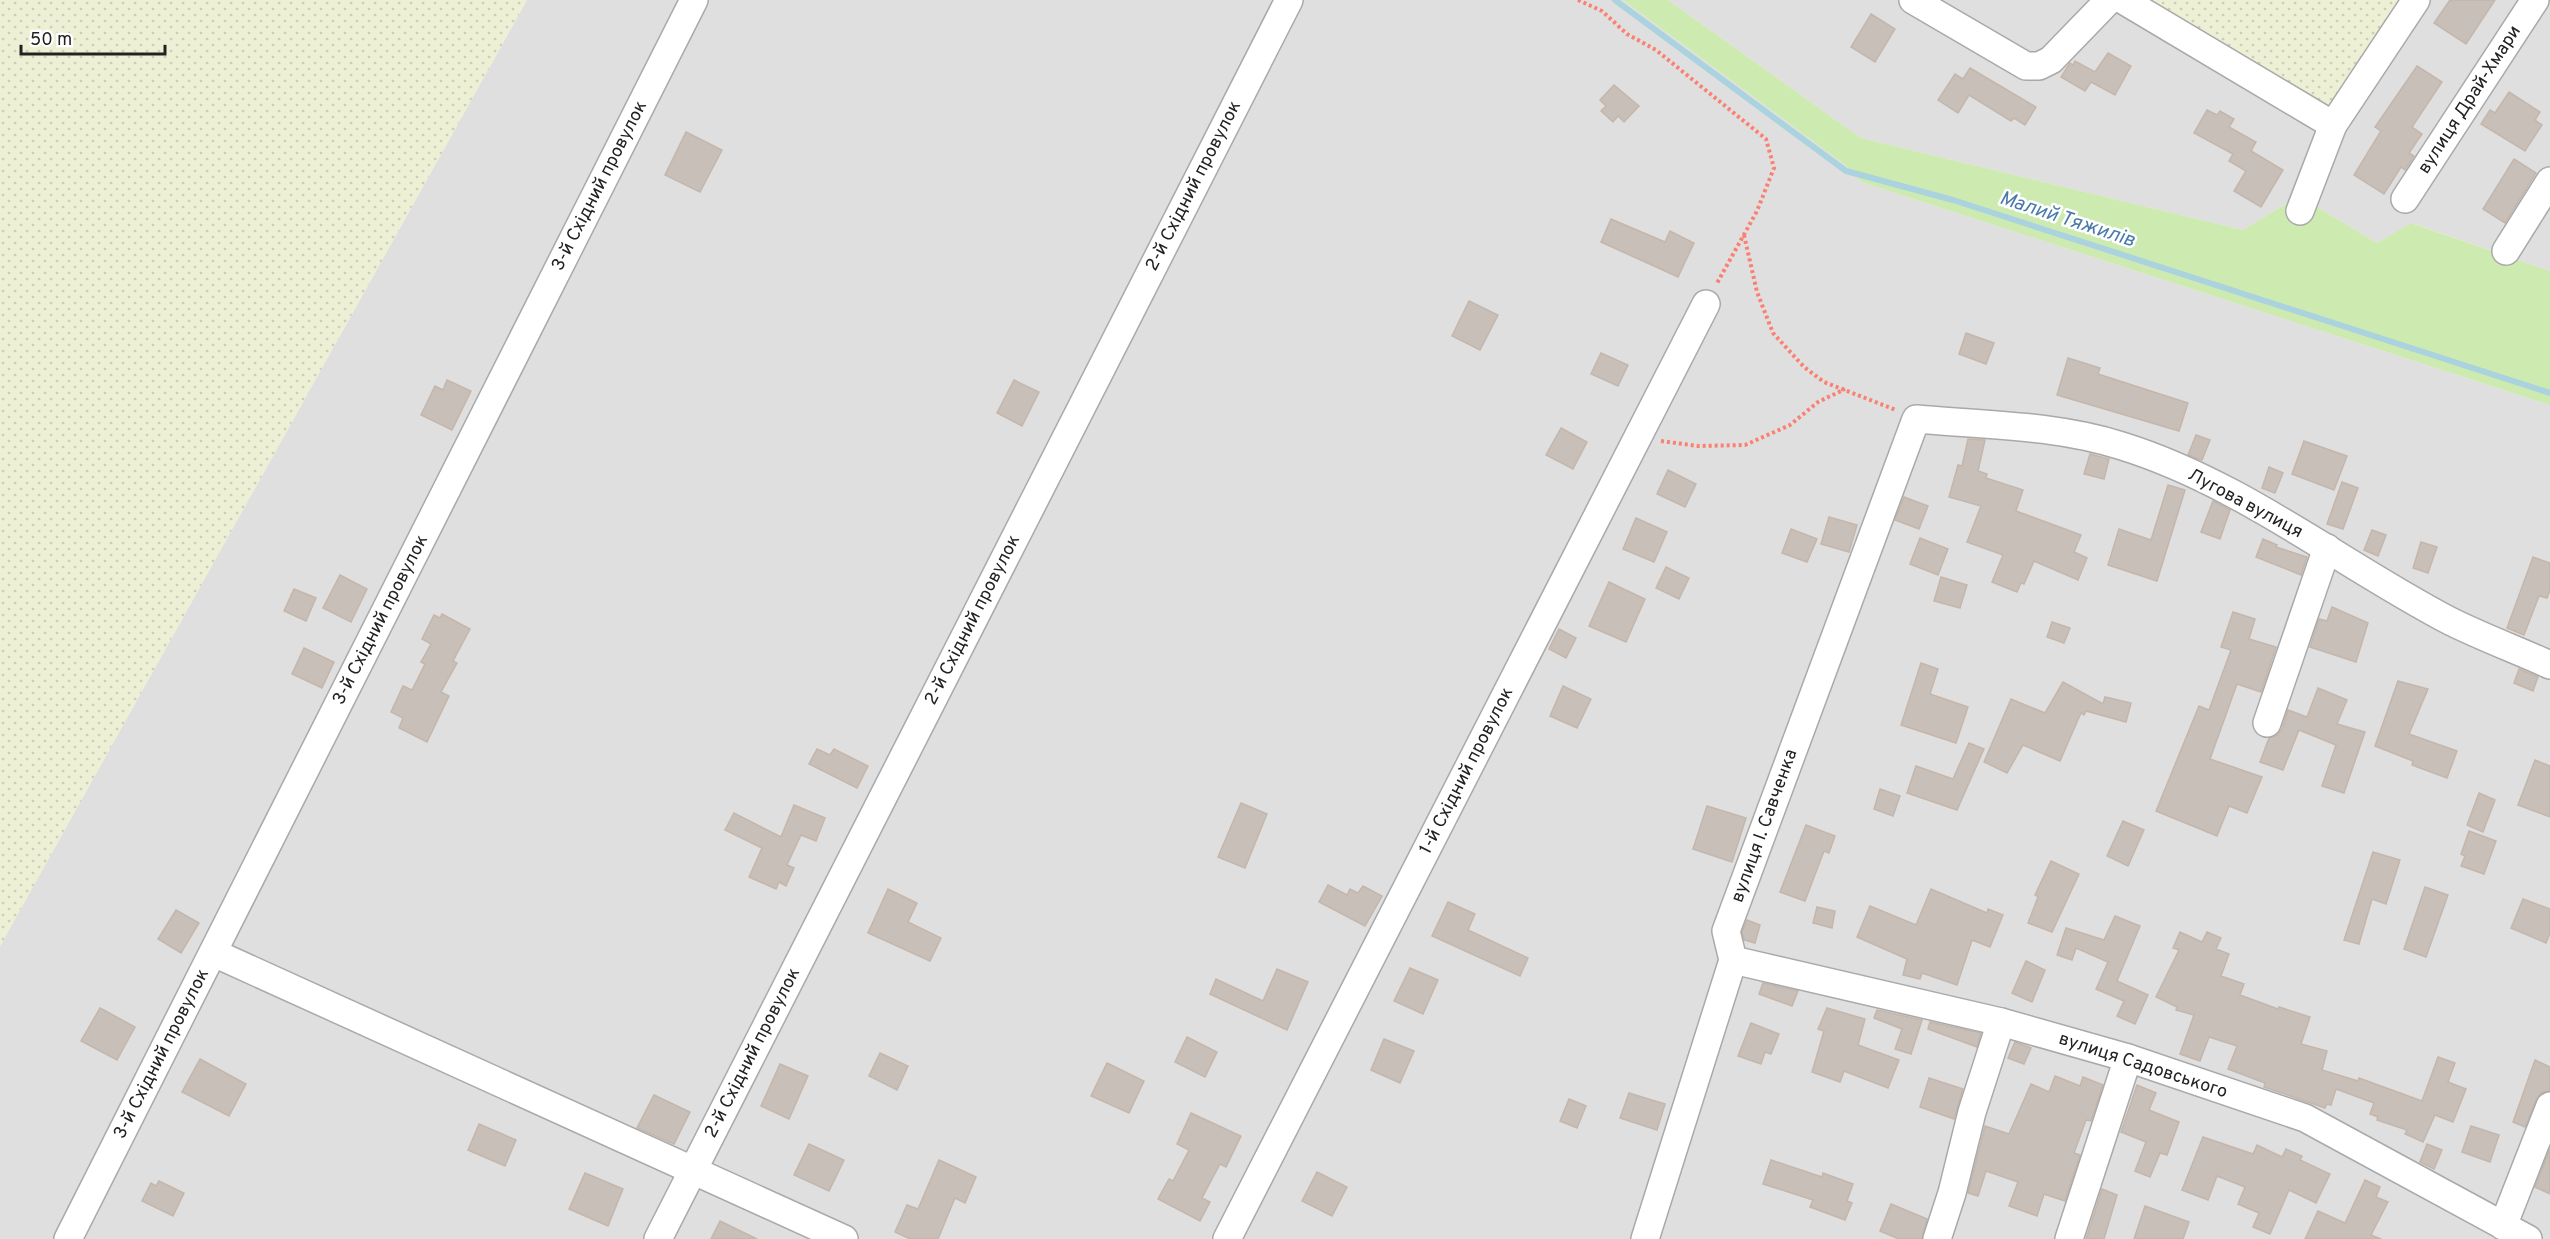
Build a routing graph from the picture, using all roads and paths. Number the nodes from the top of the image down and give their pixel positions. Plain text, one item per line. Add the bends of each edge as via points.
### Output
1 (694, 0) edge
2 (1289, 0) edge
3 (1578, 0) edge
4 (1913, 0) edge
5 (2109, 0) edge
6 (2124, 0) edge
7 (2416, 0) edge
8 (2535, 0) edge
9 (2333, 126) junction
10 (2550, 181) edge
11 (2405, 199) dead end
12 (2300, 211) dead end
13 (1744, 234) junction
14 (2505, 251) dead end
15 (1706, 303) joint
16 (1845, 388) junction
17 (1916, 419) junction
18 (1637, 441) junction
19 (2327, 548) junction
20 (2550, 665) edge
21 (2267, 723) dead end
22 (214, 952) junction
23 (1733, 960) junction
24 (2001, 1022) junction
25 (2128, 1058) junction
26 (2550, 1106) edge
27 (694, 1169) junction
28 (2504, 1226) junction
29 (68, 1239) edge
30 (658, 1239) edge
31 (844, 1239) edge
32 (1227, 1239) edge
33 (1645, 1239) edge
34 (1937, 1239) edge
35 (2069, 1239) edge
36 (2528, 1239) edge

1 - 22 street, 3-й Східний провулок
2 - 27 street, 2-й Східний провулок
3 - 13 path via 1602,11 1627,34 1656,50 1766,139 1774,168
4 - 5 street via 2026,66 2038,66 2051,60
6 - 9 street
7 - 9 street
8 - 11 street, вулиця Драй-Хмари
9 - 12 street
10 - 14 street
13 - 15 path
13 - 16 path via 1757,292 1773,333 1804,368 1824,382
15 - 18 street, 1-й Східний провулок
16 - 17 path
16 - 18 path via 1818,402 1790,425 1744,445
17 - 19 street, Лугова вулиця via 2074,433 2124,446 2199,477
17 - 23 street, вулиця І. Савченка via 1726,931
18 - 32 street, 1-й Східний провулок
19 - 20 street, Лугова вулиця via 2451,621
19 - 21 street
22 - 27 street
22 - 29 street, 3-й Східний провулок
23 - 24 street, вулиця Садовського
23 - 33 street
24 - 25 street, вулиця Садовського
24 - 34 street
25 - 28 street, вулиця Садовського via 2305,1119
25 - 35 street
26 - 28 street
27 - 30 street, 2-й Східний провулок
27 - 31 street
28 - 36 street, вулиця Садовського

